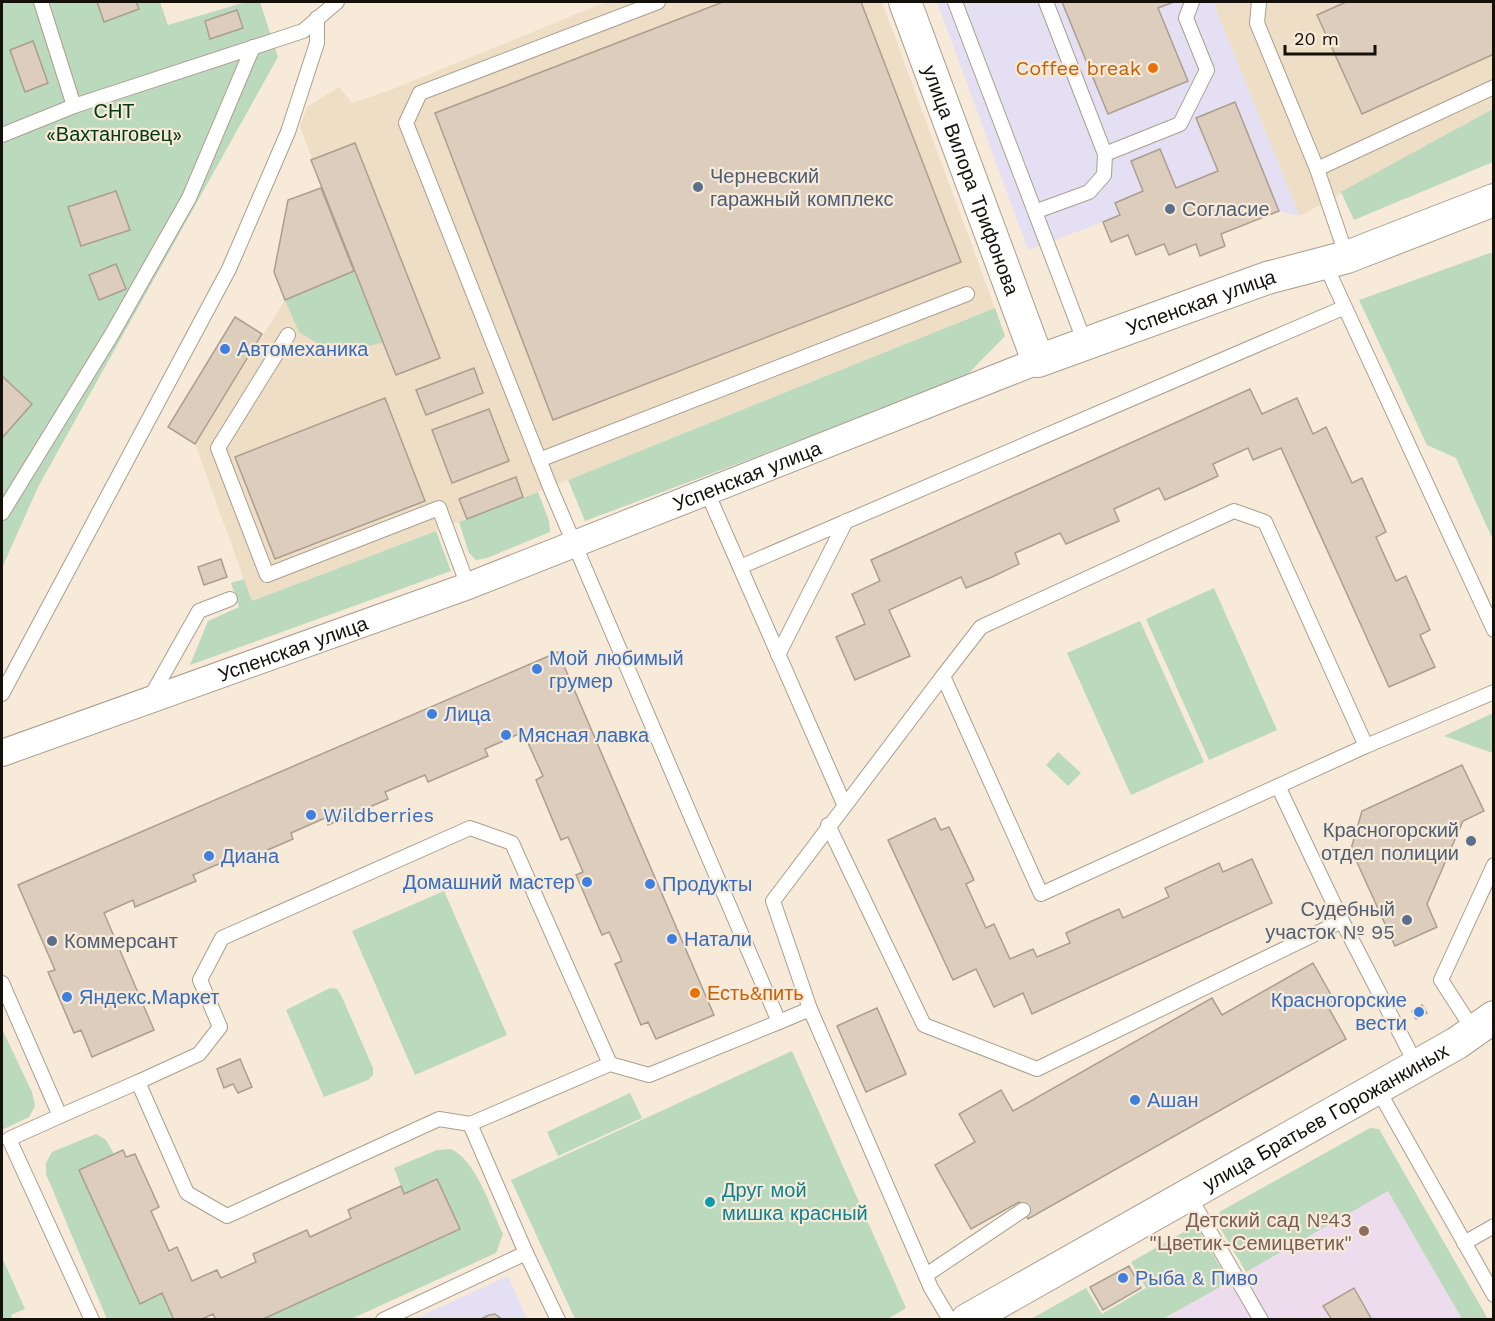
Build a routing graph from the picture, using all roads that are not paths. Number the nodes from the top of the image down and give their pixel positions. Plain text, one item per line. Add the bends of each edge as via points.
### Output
1 (41, 2) edge
2 (333, 2) edge
3 (658, 2) edge
4 (905, 2) edge
5 (955, 2) edge
6 (1046, 2) edge
7 (1192, 2) edge
8 (1259, 2) edge
9 (317, 18) junction
10 (253, 47) junction
11 (1494, 87) edge
12 (74, 106) junction
13 (2, 135) edge
14 (1105, 154) junction
15 (1317, 169) junction
16 (1494, 200) edge
17 (1037, 211) junction
18 (1335, 259) junction
19 (967, 294) dead end
20 (1344, 308) junction
21 (288, 335) dead end
22 (1085, 343) junction
23 (1038, 361) junction
24 (539, 460) junction
25 (707, 492) junction
26 (2, 513) edge
27 (846, 521) junction
28 (574, 545) junction
29 (740, 567) junction
30 (468, 586) junction
31 (230, 598) dead end
32 (1494, 630) edge
33 (778, 655) junction
34 (943, 676) junction
35 (1494, 692) edge
36 (2, 694) edge
37 (148, 703) junction
38 (1366, 746) junction
39 (2, 753) edge
40 (1278, 786) junction
41 (844, 804) junction
42 (828, 825) junction
43 (1494, 865) edge
44 (1342, 921) junction
45 (2, 983) edge
46 (810, 1009) junction
47 (779, 1022) junction
48 (1486, 1022) edge
49 (610, 1064) junction
50 (1417, 1066) junction
51 (138, 1082) junction
52 (1377, 1088) junction
53 (60, 1116) junction
54 (470, 1124) junction
55 (5, 1141) edge
56 (1188, 1194) junction
57 (1023, 1210) dead end
58 (1494, 1226) edge
59 (1464, 1243) junction
60 (526, 1253) junction
61 (926, 1275) junction
62 (1494, 1296) edge
63 (92, 1320) edge
64 (383, 1320) edge
65 (558, 1320) edge
66 (950, 1320) edge
67 (966, 1320) edge
68 (1261, 1320) edge

1 - 12 lane
2 - 9 lane
3 - 24 lane via 420,93 406,123
4 - 23 street, улица Вилора Трифонова
5 - 17 lane
6 - 14 lane
7 - 14 lane via 1186,18 1207,70 1180,124
8 - 15 lane via 1257,23
9 - 10 lane via 303,31
9 - 36 lane via 317,43 288,132 229,269
10 - 12 lane
10 - 26 lane via 189,198 112,334
11 - 15 lane
12 - 13 lane
14 - 17 lane via 1104,176 1089,192
15 - 18 lane
16 - 18 street, Успенская улица
17 - 22 lane
18 - 20 lane
18 - 22 street, Успенская улица
19 - 24 lane
20 - 27 lane
20 - 32 lane
21 - 30 lane via 218,448 267,575 439,508
22 - 23 street, Успенская улица
23 - 25 street, Успенская улица
24 - 28 lane
25 - 28 street, Успенская улица
25 - 29 lane
27 - 29 lane
27 - 33 lane
28 - 30 street, Успенская улица
28 - 47 lane
29 - 33 lane
30 - 37 street, Успенская улица
31 - 37 lane via 199,611
33 - 41 lane
34 - 38 lane via 981,627 1234,511 1265,522
34 - 40 lane via 1041,894
34 - 41 lane
35 - 38 lane
37 - 39 street, Успенская улица
38 - 40 lane
40 - 44 lane
41 - 42 lane
42 - 44 lane via 924,1025 1037,1069
42 - 46 lane via 773,901
43 - 48 lane via 1441,980 1448,995
44 - 50 lane
45 - 53 lane
46 - 47 lane
46 - 61 lane
47 - 49 lane via 649,1076
48 - 50 street, улица Братьев Горожанкиных
49 - 51 lane via 512,843 471,828 222,938 200,980 220,1027 199,1054
49 - 54 lane
50 - 52 street, улица Братьев Горожанкиных
51 - 53 lane
51 - 54 lane via 187,1193 227,1216 439,1119
52 - 56 street, улица Братьев Горожанкиных
52 - 59 lane
53 - 55 lane
54 - 60 lane
55 - 63 lane
56 - 67 street, улица Братьев Горожанкиных
56 - 68 lane
57 - 61 lane
58 - 59 lane
59 - 62 lane
60 - 64 lane
60 - 65 lane
61 - 66 lane

